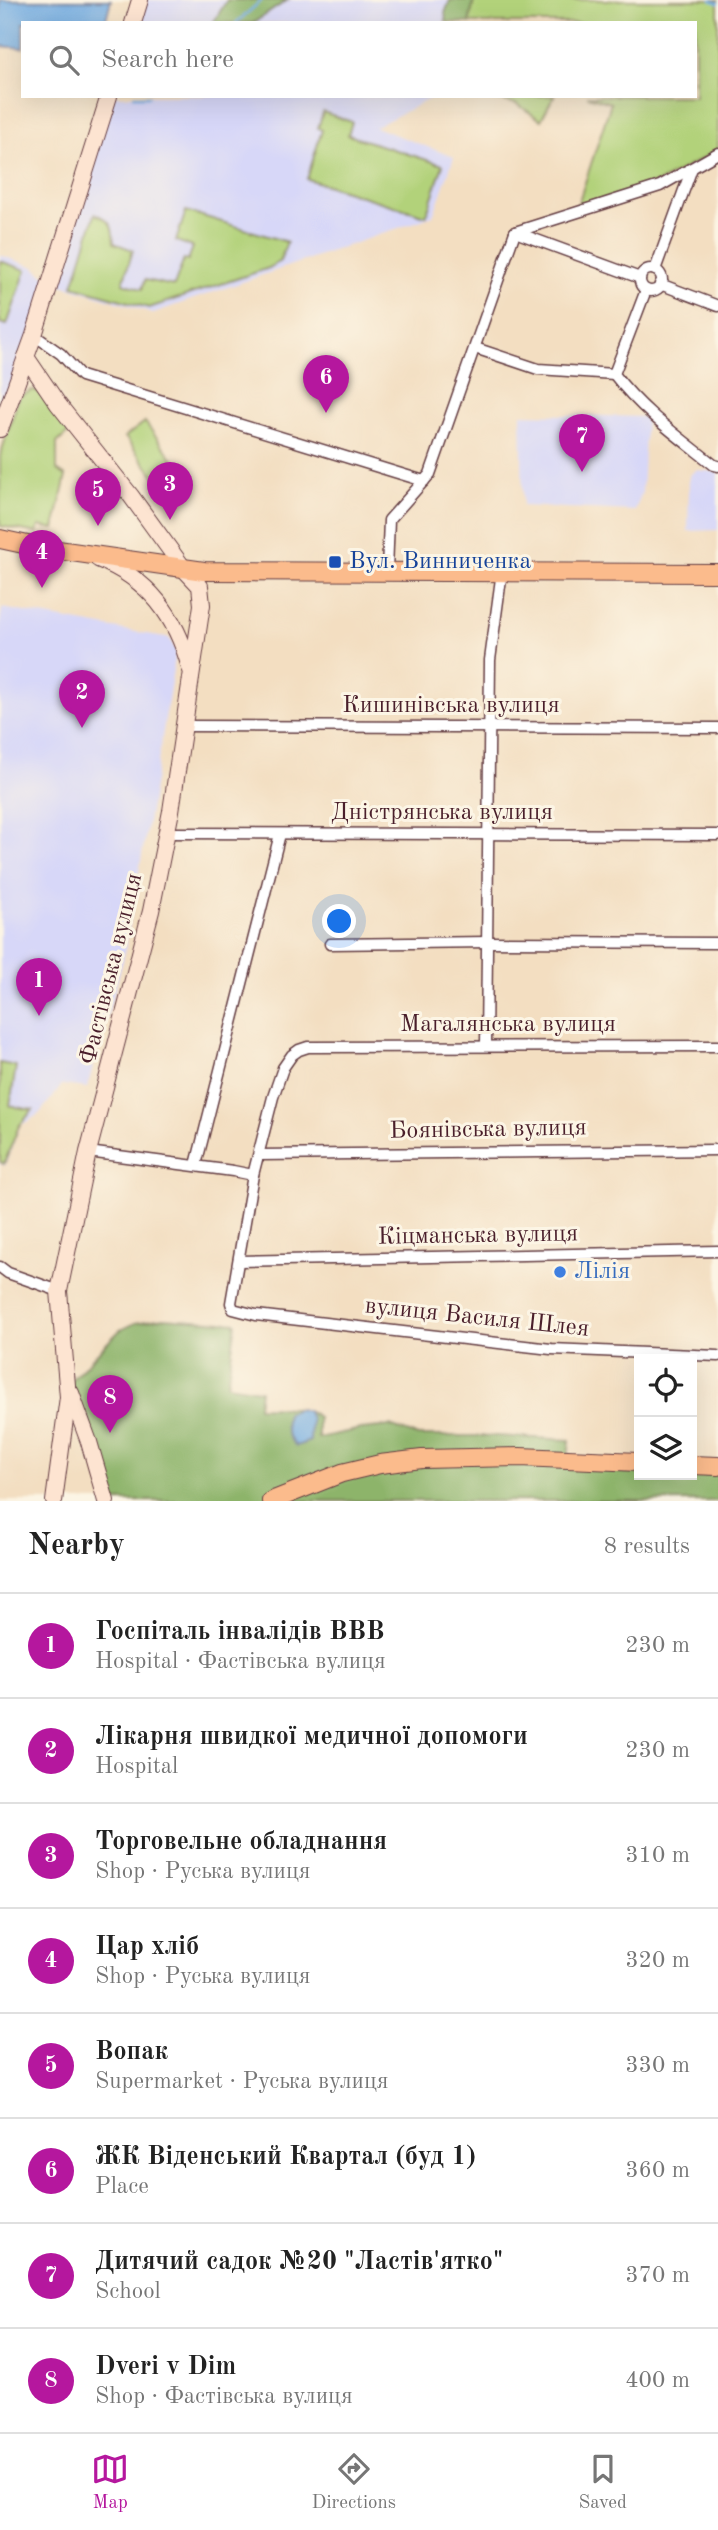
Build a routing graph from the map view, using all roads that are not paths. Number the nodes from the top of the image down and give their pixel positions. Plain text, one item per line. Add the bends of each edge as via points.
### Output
1 (140, 0) edge
2 (134, 21) edge
3 (108, 98) edge
4 (718, 153) edge
5 (692, 168) junction
6 (515, 232) junction
7 (655, 270) junction
8 (640, 278) junction
9 (660, 284) junction
10 (646, 290) junction
11 (718, 306) edge
12 (34, 335) junction
13 (475, 348) junction
14 (26, 357) junction
15 (614, 374) junction
16 (0, 429) edge
17 (718, 466) edge
18 (424, 481) junction
19 (0, 539) edge
20 (87, 555) junction
21 (184, 569) junction
22 (387, 570) junction
23 (502, 571) junction
24 (718, 573) edge
25 (192, 673) junction
26 (184, 726) junction
27 (489, 727) junction
28 (718, 728) edge
29 (167, 833) junction
30 (280, 834) junction
31 (488, 834) junction
32 (718, 835) edge
33 (489, 942) junction
34 (718, 943) edge
35 (330, 944) dead end
36 (486, 1046) junction
37 (718, 1046) edge
38 (718, 1150) edge
39 (88, 1152) junction
40 (258, 1155) junction
41 (196, 1165) junction
42 (253, 1175) junction
43 (718, 1251) edge
44 (239, 1261) junction
45 (0, 1267) edge
46 (59, 1292) junction
47 (718, 1356) edge
48 (68, 1384) junction
49 (634, 1462) edge
50 (697, 1465) edge
51 (718, 1466) edge
52 (54, 1501) edge
53 (106, 1501) edge
54 (271, 1501) edge

1 - 2 main road
3 - 12 main road
4 - 5 street
5 - 6 street via 660,186
5 - 7 street
6 - 8 street
6 - 13 street
7 - 8 street via 645,271
7 - 9 street
8 - 10 street
9 - 10 street via 656,290
9 - 11 street
10 - 15 street
12 - 14 main road
12 - 18 street via 81,376
13 - 15 street via 538,369
13 - 18 street
14 - 16 main road
14 - 21 main road, Фастівська вулиця
15 - 17 street via 648,412
18 - 22 street via 389,520
19 - 20 main road
20 - 21 main road
20 - 25 main road via 132,577 164,607 184,645
21 - 22 main road
21 - 25 main road, Фастівська вулиця via 200,586 202,605
22 - 23 main road
23 - 24 main road
23 - 27 street via 492,638
25 - 26 main road, Фастівська вулиця
26 - 27 street, Кишинівська вулиця
26 - 29 main road, Фастівська вулиця
27 - 28 street, Кишинівська вулиця
27 - 31 street
29 - 30 street, Дністрянська вулиця
29 - 39 main road, Фастівська вулиця via 146,934
30 - 31 street, Дністрянська вулиця
30 - 41 street
31 - 32 street, Дністрянська вулиця
31 - 33 street
33 - 34 street
33 - 35 street
33 - 36 street
36 - 37 street, Магалянська вулиця
36 - 40 street, Магалянська вулиця via 299,1050 283,1068
38 - 40 street, Боянівська вулиця
39 - 41 street
39 - 46 main road, Фастівська вулиця
40 - 42 street
41 - 42 street
42 - 44 street
43 - 44 street, Кіцманська вулиця
44 - 47 street, вулиця Василя Шлея via 231,1303 233,1309 256,1315 551,1349
45 - 46 street
46 - 48 main road, Фастівська вулиця
48 - 52 main road, Фастівська вулиця
48 - 53 main road, Фастівська вулиця
49 - 54 main road via 422,1459 342,1473
50 - 51 main road

